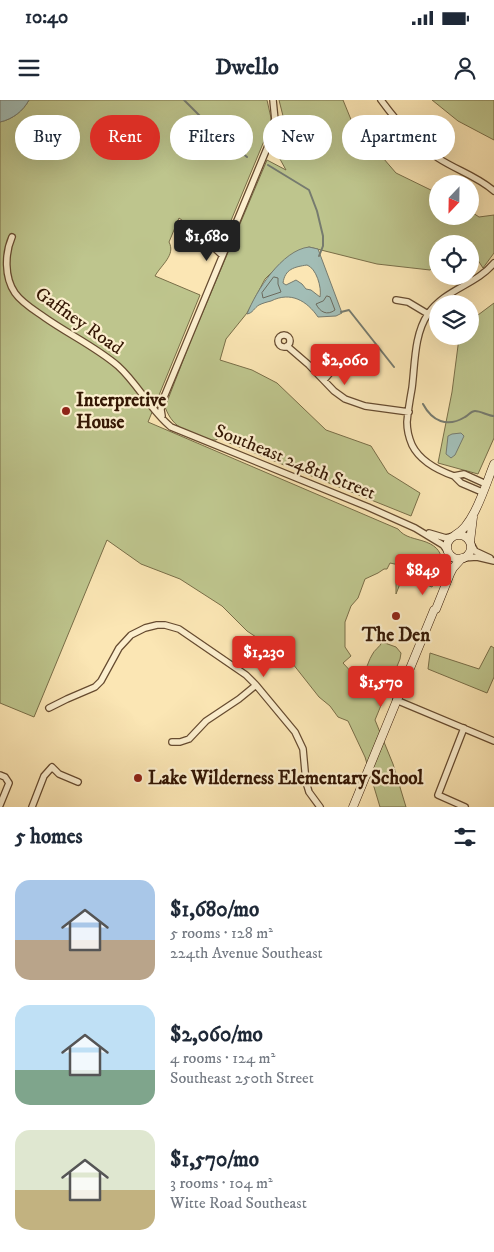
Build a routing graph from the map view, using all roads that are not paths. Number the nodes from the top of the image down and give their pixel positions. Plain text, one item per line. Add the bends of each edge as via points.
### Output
1 (381, 100) edge
2 (274, 101) edge
3 (494, 191) edge
4 (187, 227) dead end
5 (12, 237) dead end
6 (222, 255) junction
7 (494, 263) edge
8 (396, 300) dead end
9 (428, 314) junction
10 (287, 346) dead end
11 (342, 359) dead end
12 (324, 380) junction
13 (409, 412) junction
14 (163, 418) junction
15 (494, 464) edge
16 (454, 476) junction
17 (486, 484) junction
18 (482, 492) junction
19 (475, 510) junction
20 (420, 531) junction
21 (455, 536) junction
22 (470, 542) junction
23 (448, 553) junction
24 (463, 558) junction
25 (494, 560) edge
26 (434, 610) junction
27 (256, 685) junction
28 (396, 700) junction
29 (49, 708) dead end
30 (464, 728) junction
31 (494, 741) edge
32 (172, 742) dead end
33 (0, 775) edge
34 (78, 782) dead end
35 (0, 805) edge
36 (32, 807) edge
37 (320, 807) edge
38 (352, 807) edge
39 (465, 807) edge

1 - 3 street via 399,124 423,147
2 - 6 street via 275,120 270,141
4 - 6 street
5 - 14 street, Gaffney Road via 6,261 15,293 34,310 117,366
6 - 14 street via 162,402
7 - 9 street via 448,294
8 - 9 street via 408,302
9 - 13 street via 420,334
10 - 12 street
11 - 12 street
12 - 13 street via 334,391 354,403
13 - 16 street via 408,430 418,454 434,468
14 - 20 street, Southeast 248th Street via 177,431
15 - 17 street
16 - 17 street via 464,474
16 - 18 street via 461,484
17 - 18 street
18 - 19 street
19 - 21 street
19 - 22 street
20 - 21 street, Southeast 248th Street via 441,537
20 - 23 street, Southeast 248th Street via 444,545
21 - 22 street via 465,536
21 - 23 street via 448,541
22 - 24 street via 471,550
22 - 25 street via 475,551
23 - 24 street via 454,558
23 - 26 street via 449,566 432,606
24 - 25 street
24 - 26 street via 454,568
26 - 28 street
27 - 29 street via 179,629 156,625 131,635 125,641 95,687
27 - 32 street via 206,720 189,738
27 - 37 street via 301,743 306,782
28 - 30 street
28 - 38 street
30 - 31 street
30 - 39 street via 438,795
33 - 35 street via 9,783
34 - 36 street via 59,774 52,767 44,776

